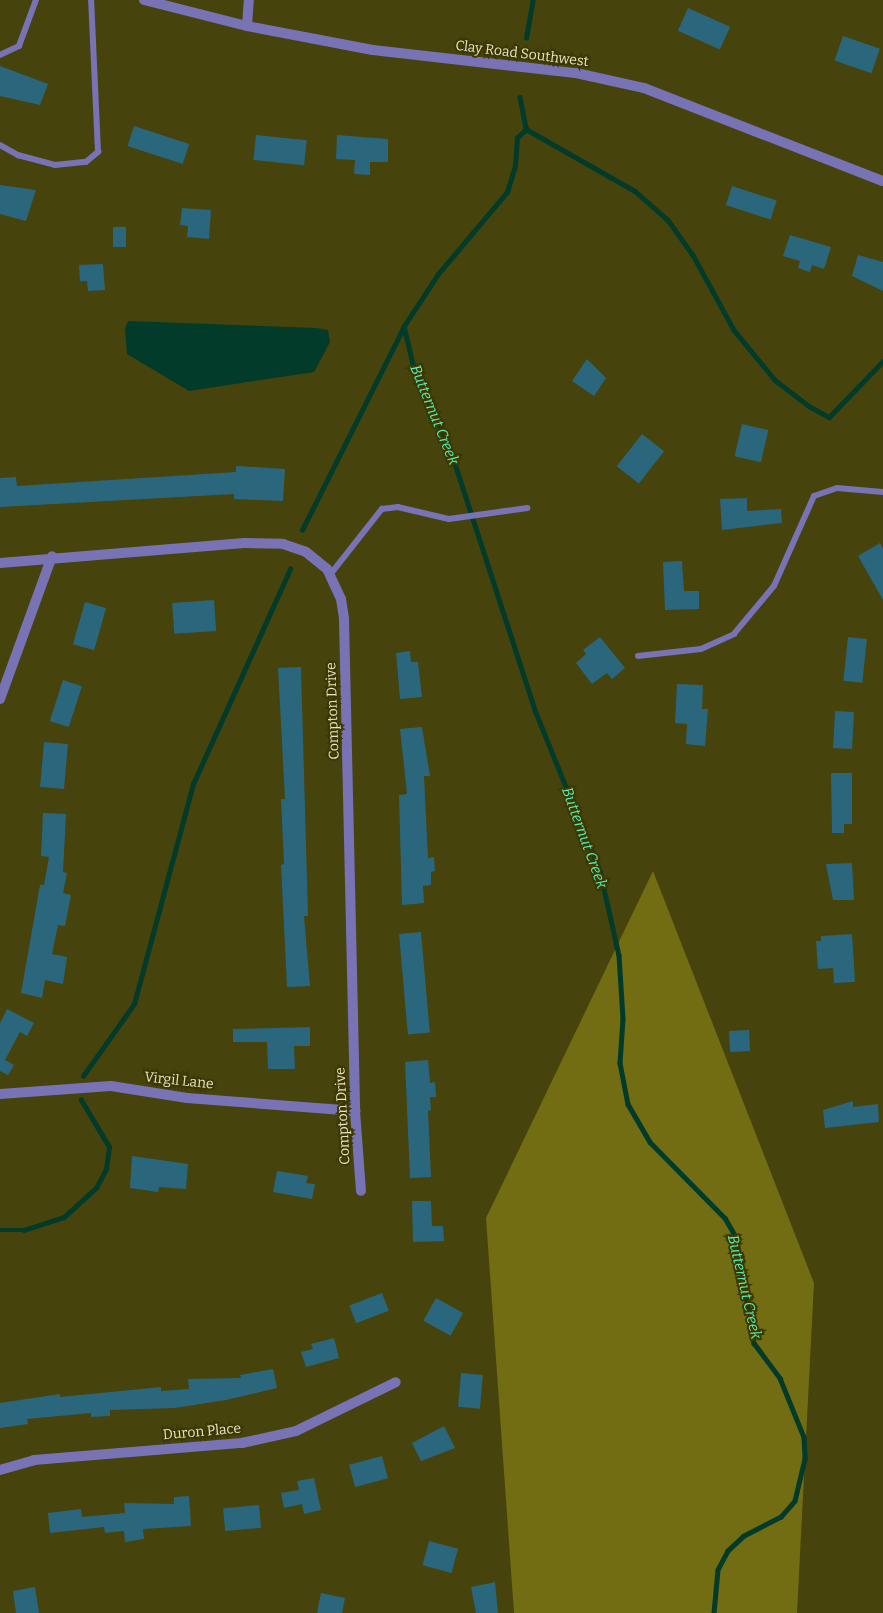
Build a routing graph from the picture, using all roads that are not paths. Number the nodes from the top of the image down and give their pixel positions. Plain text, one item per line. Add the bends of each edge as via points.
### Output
1 (36, 0) edge
2 (91, 0) edge
3 (144, 0) edge
4 (249, 0) edge
5 (247, 26) junction
6 (0, 55) edge
7 (0, 145) edge
8 (883, 181) edge
9 (883, 492) edge
10 (526, 508) dead end
11 (52, 556) junction
12 (0, 563) edge
13 (330, 575) junction
14 (638, 656) dead end
15 (0, 699) edge
16 (0, 1094) edge
17 (355, 1111) junction
18 (361, 1191) dead end
19 (396, 1382) dead end
20 (0, 1470) edge

1 - 6 lane via 19,46
2 - 7 lane via 98,152 86,162 55,165 18,155
3 - 5 street, Clay Road Southwest
4 - 5 street
5 - 8 street, Clay Road Southwest via 373,50 576,72 644,88
9 - 14 lane via 837,488 814,496 774,586 734,634 702,649
10 - 13 lane via 449,520 398,507 382,509
11 - 12 street, Compton Drive
11 - 13 street, Compton Drive via 283,544 306,552
11 - 15 street
13 - 17 street, Compton Drive via 341,599 344,619
16 - 17 street, Virgil Lane via 111,1086 187,1098
17 - 18 street, Compton Drive
19 - 20 street, Duron Place via 296,1431 242,1444 34,1460

